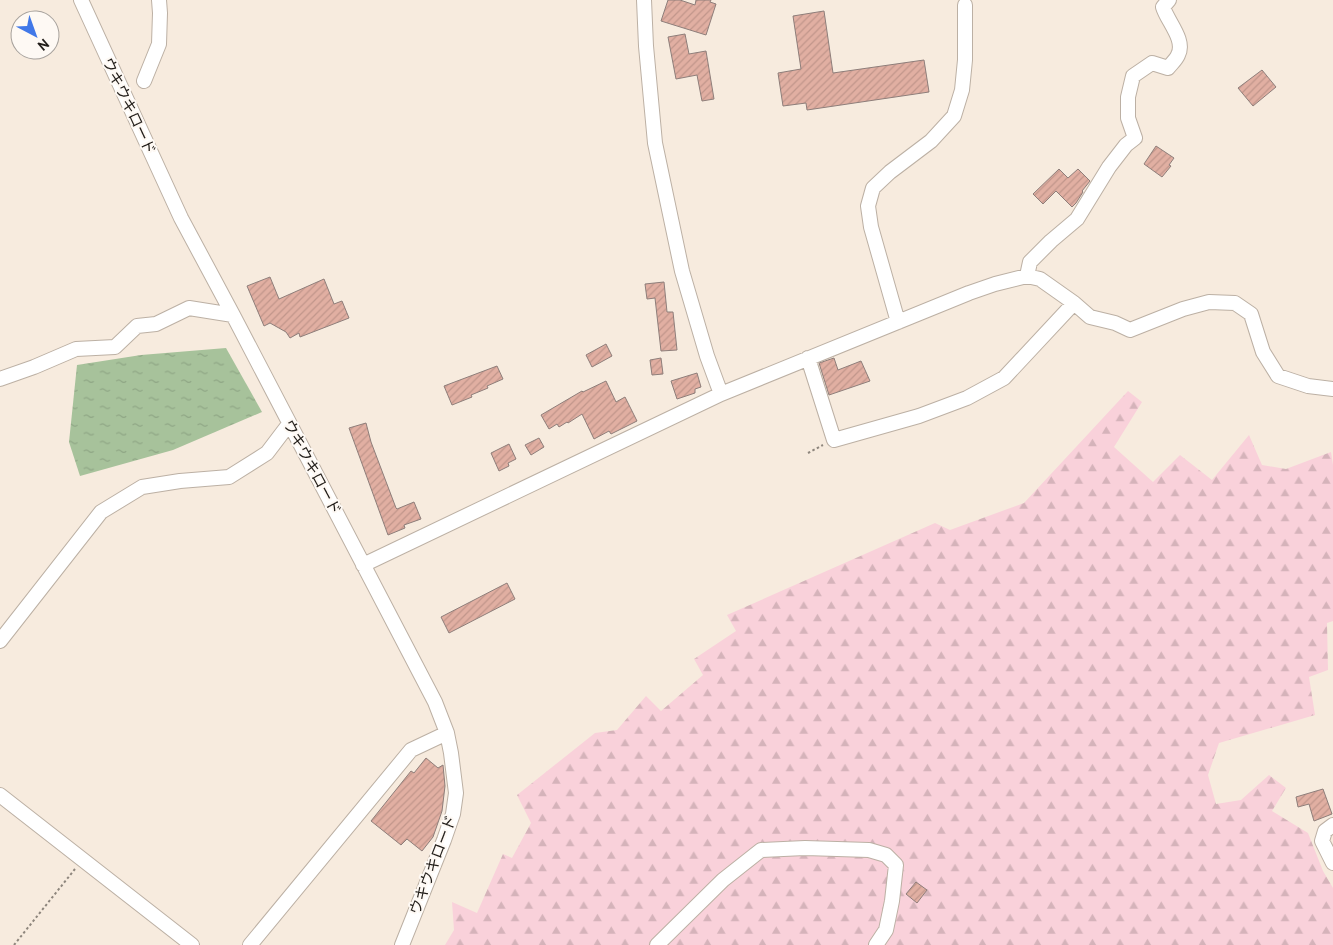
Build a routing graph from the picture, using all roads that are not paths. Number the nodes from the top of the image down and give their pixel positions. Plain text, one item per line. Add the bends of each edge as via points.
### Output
1 (81, 0) edge
2 (159, 0) edge
3 (644, 0) edge
4 (1169, 0) edge
5 (965, 5) dead end
6 (144, 81) dead end
7 (1027, 276) junction
8 (1074, 303) junction
9 (234, 316) junction
10 (898, 322) junction
11 (808, 358) junction
12 (0, 379) edge
13 (1333, 389) edge
14 (721, 394) junction
15 (289, 424) junction
16 (364, 565) junction
17 (0, 641) edge
18 (447, 733) junction
19 (0, 795) edge
20 (1333, 825) edge
21 (1333, 864) edge
22 (192, 945) edge
23 (250, 945) edge
24 (402, 945) edge
25 (657, 945) edge
26 (876, 945) edge

1 - 9 street, ウキウキロード via 181,218
2 - 6 street via 158,44
3 - 14 street via 655,143 682,272
4 - 7 street via 1163,7 1179,36 1179,54 1168,68 1152,63 1133,76 1128,118 1135,138 1109,167 1077,219 1030,262
5 - 10 street via 965,60 962,90 954,116 930,142 873,188 868,206
7 - 8 street via 1040,279
7 - 10 street via 994,284
8 - 11 street via 1004,378 967,398 919,416 834,440
8 - 13 street via 1090,317 1130,330 1208,302 1235,303 1251,314 1263,352 1278,376 1308,386
9 - 12 street via 189,308 156,324 137,326 115,347 76,349
9 - 15 street, ウキウキロード
10 - 11 street
11 - 14 street
14 - 16 street
15 - 16 street, ウキウキロード
15 - 17 street via 268,453 229,477 142,487 101,512
16 - 18 street, ウキウキロード via 435,702
18 - 23 street via 411,750
18 - 24 street, ウキウキロード via 456,793 453,814
19 - 22 street
20 - 21 street via 1325,831 1322,841
25 - 26 street via 723,880 761,850 805,848 869,850 886,855 896,865 886,930

